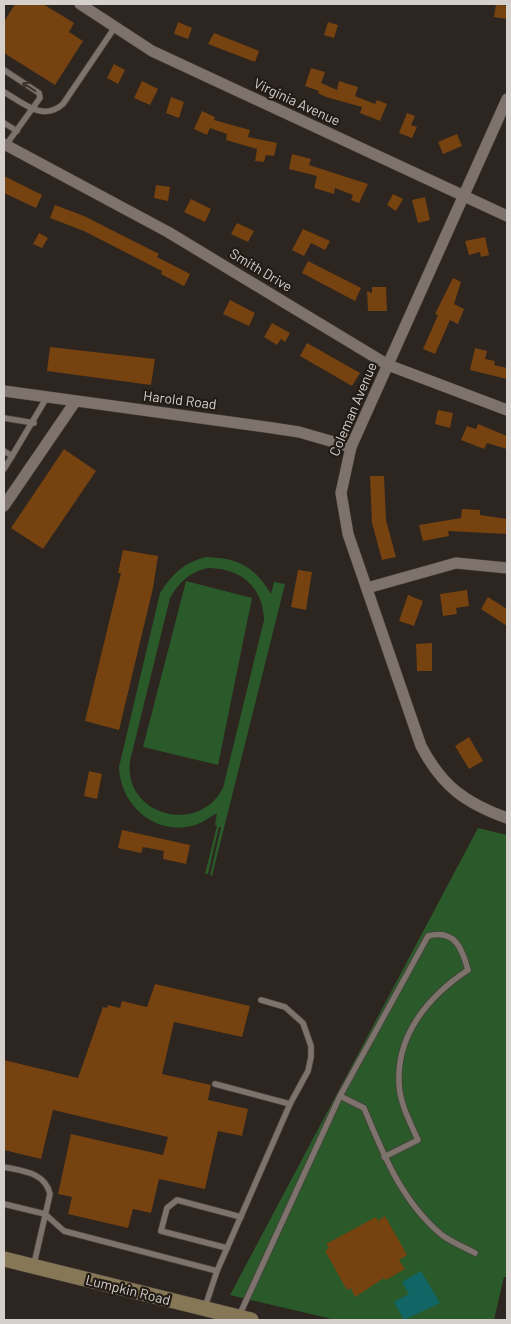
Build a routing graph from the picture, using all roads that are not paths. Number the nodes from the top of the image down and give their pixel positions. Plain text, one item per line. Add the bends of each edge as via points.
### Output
1 (80, 4) edge
2 (115, 26) junction
3 (4, 70) edge
4 (4, 92) edge
5 (507, 100) edge
6 (33, 109) junction
7 (4, 123) edge
8 (17, 131) junction
9 (5, 145) edge
10 (463, 196) junction
11 (507, 216) edge
12 (388, 365) junction
13 (4, 391) edge
14 (46, 397) junction
15 (75, 402) junction
16 (507, 410) edge
17 (4, 418) edge
18 (34, 423) junction
19 (351, 447) junction
20 (4, 451) edge
21 (12, 456) junction
22 (4, 469) edge
23 (5, 503) edge
24 (507, 568) edge
25 (367, 588) junction
26 (507, 818) edge
27 (261, 1000) dead end
28 (215, 1084) dead end
29 (340, 1096) junction
30 (290, 1104) junction
31 (384, 1157) junction
32 (4, 1167) edge
33 (4, 1204) edge
34 (45, 1214) junction
35 (241, 1217) junction
36 (227, 1248) junction
37 (475, 1253) dead end
38 (4, 1259) edge
39 (33, 1266) junction
40 (217, 1271) junction
41 (203, 1314) edge
42 (245, 1319) edge

1 - 2 street, Virginia Avenue
2 - 6 lane via 63,104 47,113
2 - 10 street, Virginia Avenue via 152,51
6 -> 3 lane via 40,98 39,93
4 - 6 lane
5 - 10 street, Coleman Avenue
6 - 8 lane
7 - 8 lane
8 - 9 lane
9 - 12 street, Smith Drive via 168,232
10 - 11 street, Virginia Avenue
10 - 12 street, Coleman Avenue
12 - 16 street, Smith Drive
12 - 19 street, Coleman Avenue
13 - 14 street, Harold Road
14 - 15 street, Harold Road
14 - 18 lane
15 - 19 street, Harold Road via 299,432
15 - 23 street
17 - 18 lane
18 - 21 lane
19 - 25 street, Coleman Avenue via 342,482 342,505 348,534
20 - 21 lane
21 - 22 lane
24 - 25 street via 456,564
25 - 26 street, Coleman Avenue via 408,712 430,764 457,793
27 - 30 lane via 285,1007 303,1023 312,1046 308,1071
28 - 30 lane
29 - 31 lane via 364,1108
29 - 31 lane via 428,936 440,933 454,939 463,952 468,970 444,986 423,1008 401,1058 399,1082 404,1109 418,1140
29 - 42 lane
30 - 35 lane
31 - 37 lane via 409,1201 425,1219 443,1236
32 - 34 lane via 43,1178 50,1194
33 - 34 lane
34 - 39 lane
34 - 40 lane via 64,1231
35 - 36 lane
35 - 36 lane via 177,1200 167,1208 161,1231
36 - 40 lane
38 - 39 main road, Lumpkin Road
39 - 41 main road, Lumpkin Road
40 - 41 lane
41 - 42 main road, Lumpkin Road

